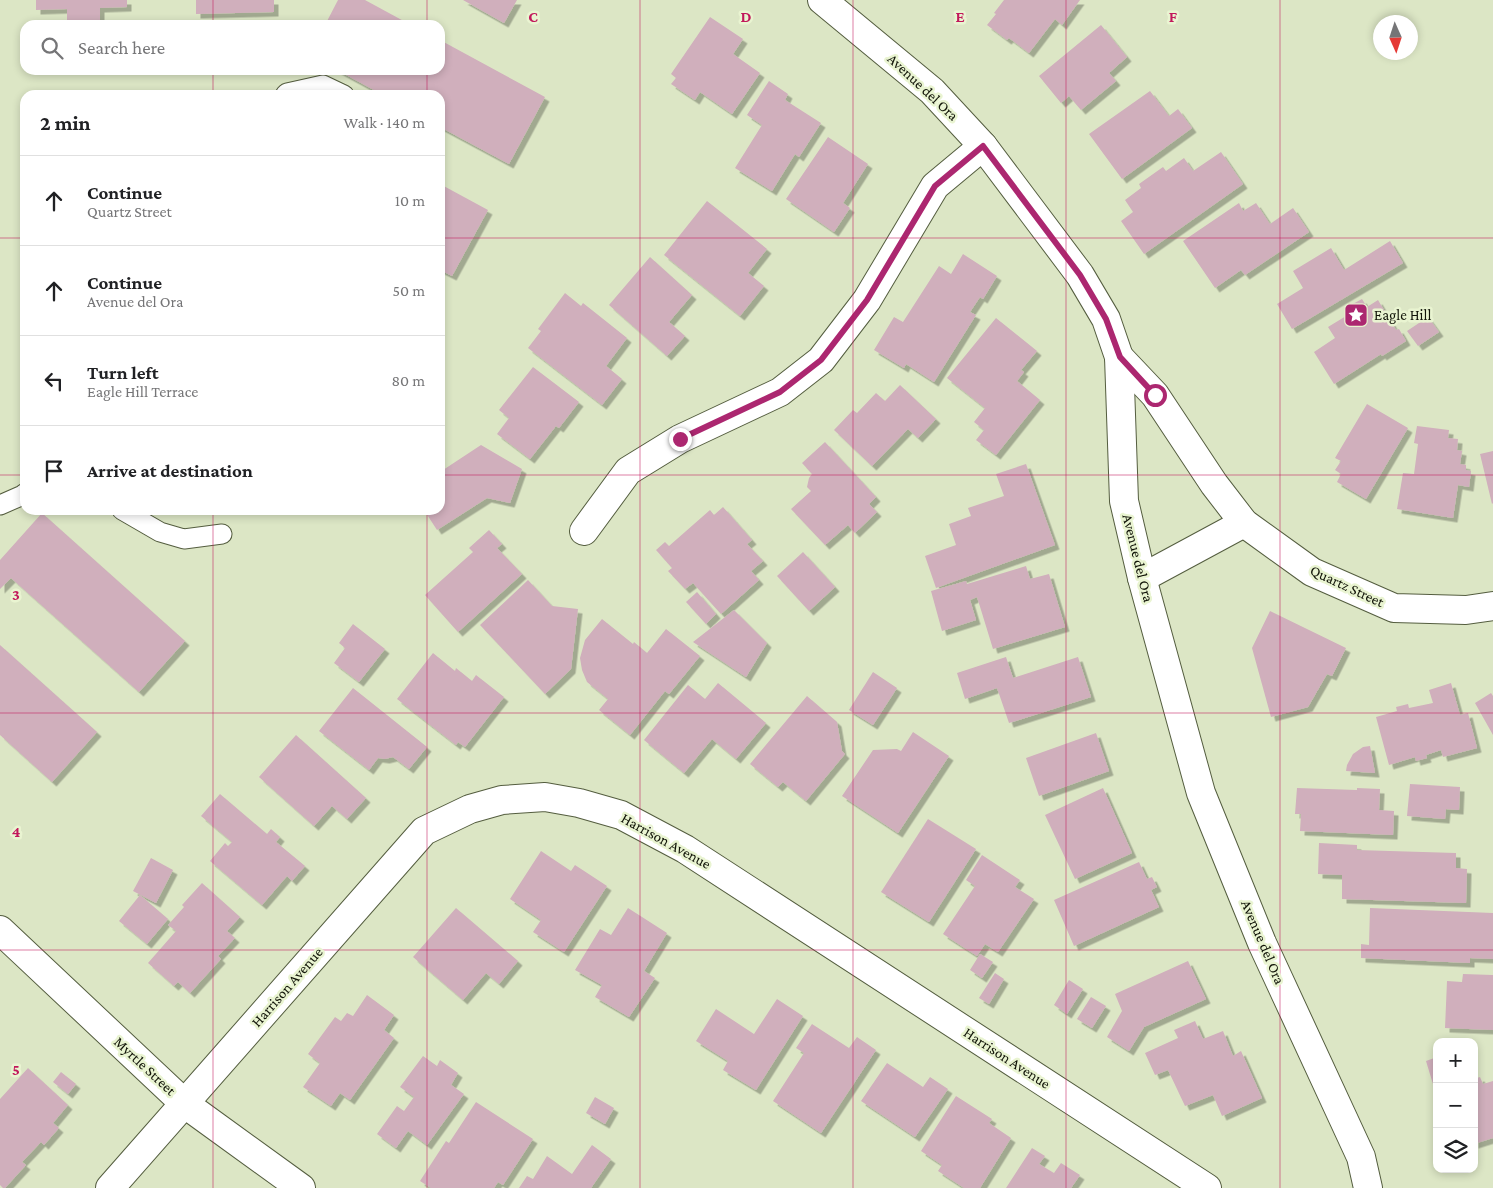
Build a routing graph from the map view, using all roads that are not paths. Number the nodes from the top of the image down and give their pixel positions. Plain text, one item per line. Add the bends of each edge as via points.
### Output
1 (822, 0) edge
2 (300, 90) edge
3 (333, 90) edge
4 (983, 146) junction
5 (1120, 357) junction
6 (20, 497) edge
7 (0, 505) edge
8 (131, 515) edge
9 (1244, 523) junction
10 (584, 532) dead end
11 (222, 534) dead end
12 (1142, 578) junction
13 (1493, 606) edge
14 (0, 930) edge
15 (185, 1104) junction
16 (110, 1188) edge
17 (301, 1188) edge
18 (1206, 1188) edge
19 (1368, 1188) edge

1 - 4 street, Avenue del Ora via 932,91
2 - 3 lane via 322,85
4 - 5 street, Avenue del Ora via 1080,275 1106,319
4 - 10 street via 935,186 867,300 821,360 780,392 680,439 628,471
5 - 9 street, Quartz Street via 1155,395
5 - 12 street, Avenue del Ora via 1124,502
6 - 7 lane
8 - 11 lane via 160,532 184,539
9 - 12 street
9 - 13 street, Quartz Street via 1312,572 1394,608 1466,610
12 - 19 street, Avenue del Ora via 1201,793 1262,943 1361,1157
14 - 15 street, Myrtle Street
15 - 16 street, Harrison Avenue
15 - 17 street, Myrtle Street
15 - 18 street, Harrison Avenue via 424,831 470,809 502,800 545,797 621,815 685,848

